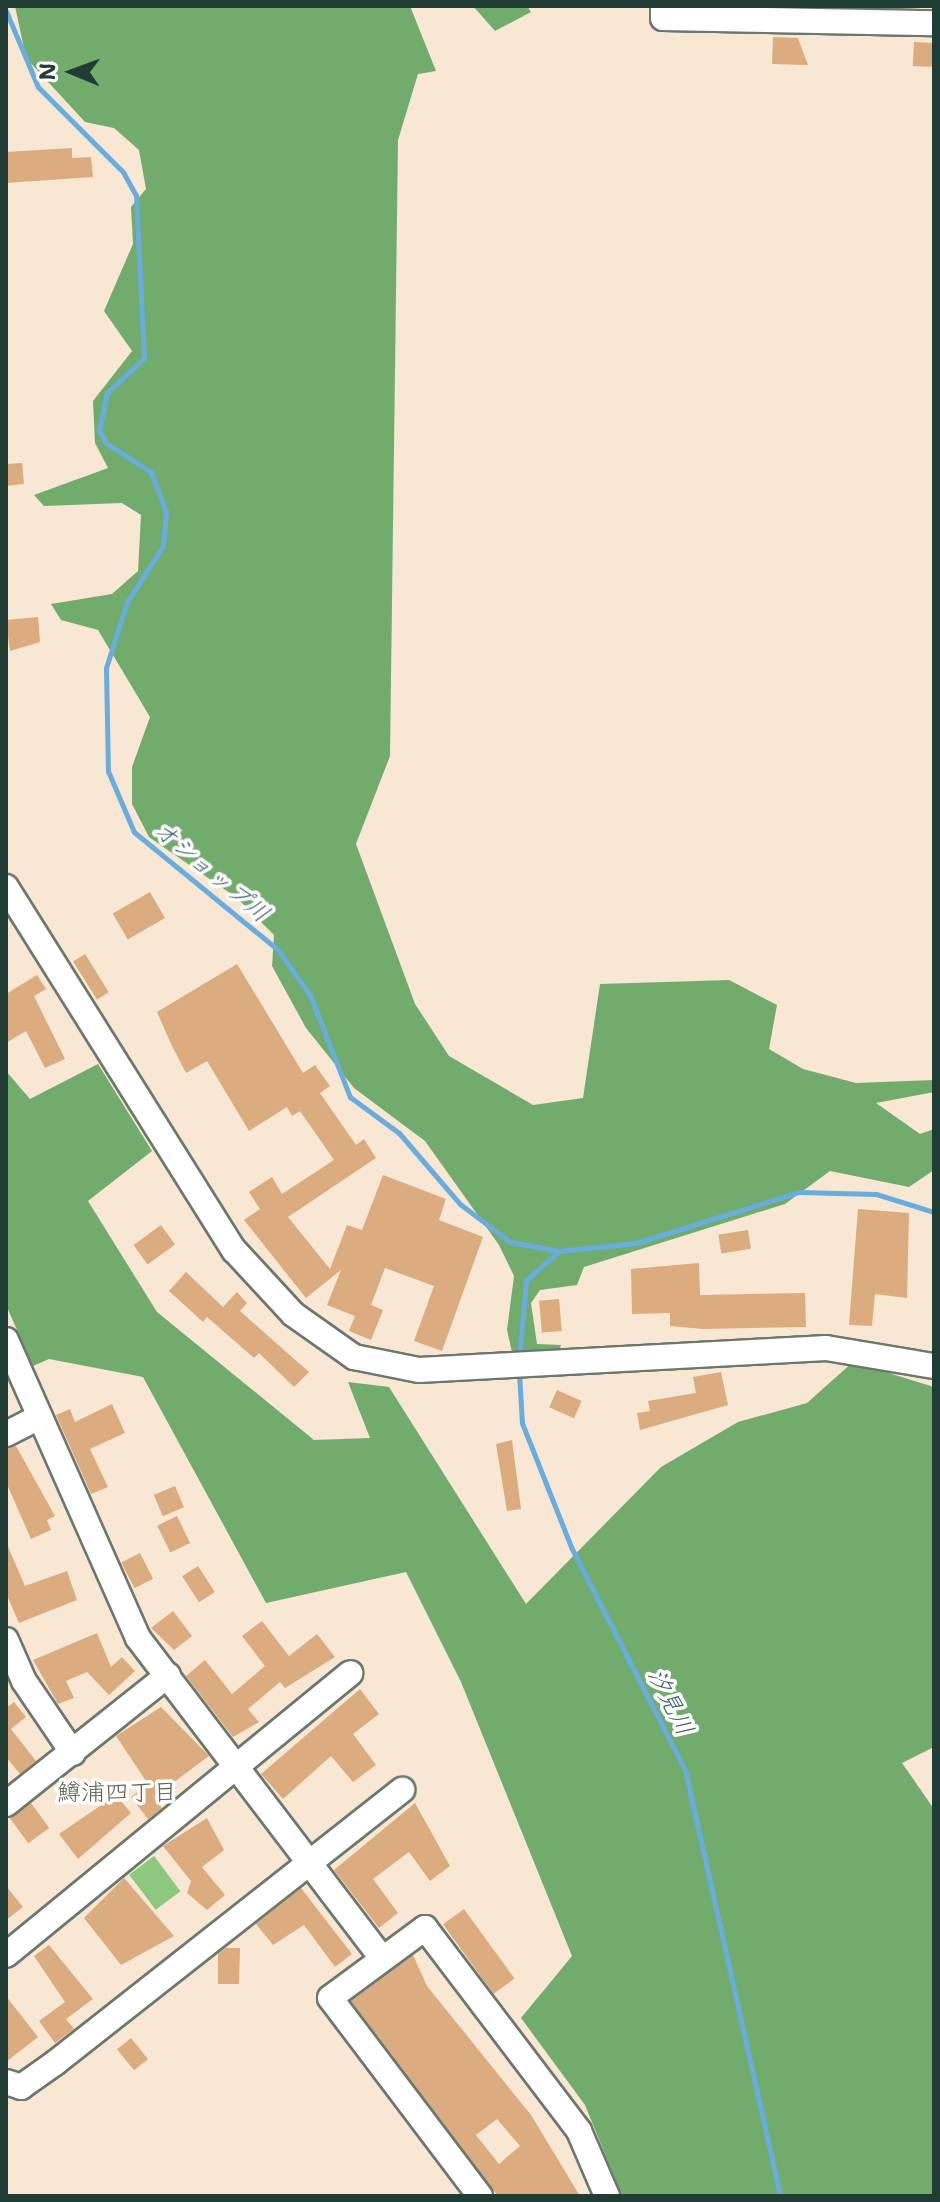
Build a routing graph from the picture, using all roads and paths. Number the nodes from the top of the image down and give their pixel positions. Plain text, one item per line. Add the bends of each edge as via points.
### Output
1 (663, 6) edge
2 (878, 14) edge
3 (934, 23) edge
4 (6, 887) edge
5 (6, 1340) edge
6 (934, 1366) edge
7 (39, 1417) junction
8 (6, 1434) edge
9 (6, 1640) edge
10 (350, 1673) dead end
11 (168, 1675) junction
12 (73, 1753) junction
13 (239, 1770) junction
14 (402, 1790) dead end
15 (6, 1804) edge
16 (310, 1862) junction
17 (6, 1955) edge
18 (381, 1957) junction
19 (6, 2082) edge
20 (480, 2196) edge
21 (607, 2196) edge

1 - 2 street via 663,18
2 - 3 street
4 - 6 street via 184,1181 293,1314 354,1357 387,1369 517,1368 826,1348
5 - 7 street
7 - 8 street
7 - 11 street via 118,1601
9 - 12 street via 24,1681
10 - 13 street
11 - 12 street
11 - 13 street
12 - 15 street
13 - 16 street
13 - 17 street
14 - 16 street
16 - 18 street
16 - 19 street via 55,2063 21,2087
18 - 20 street via 330,1998
18 - 21 street via 425,1928 579,2131

